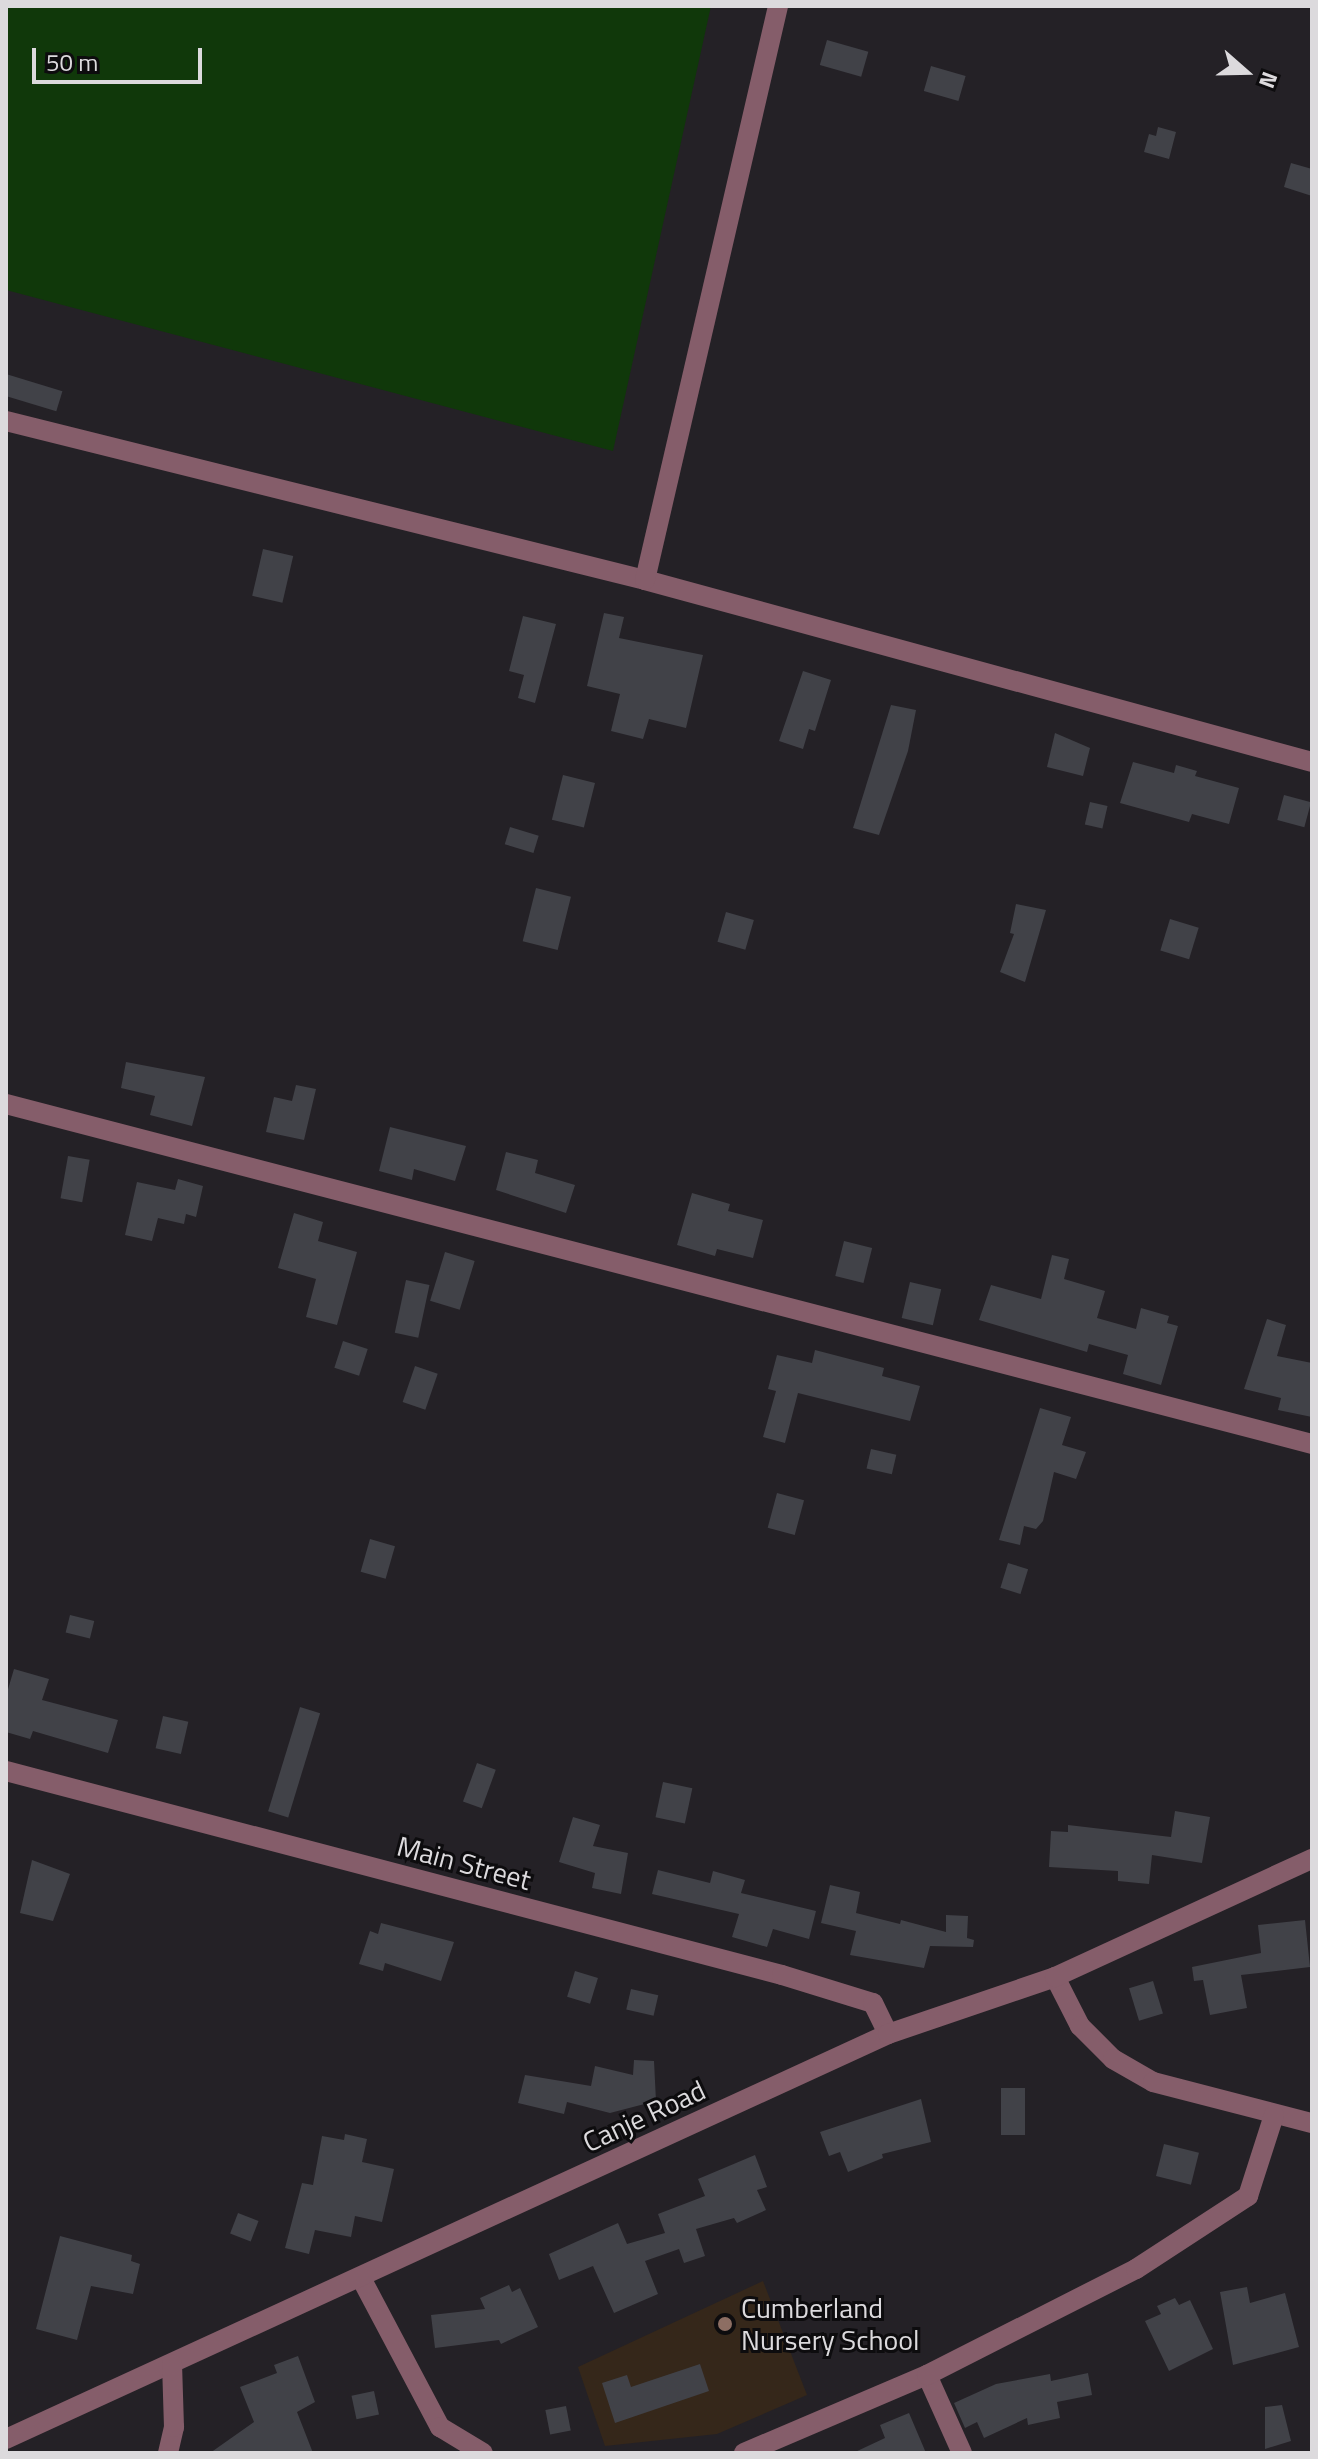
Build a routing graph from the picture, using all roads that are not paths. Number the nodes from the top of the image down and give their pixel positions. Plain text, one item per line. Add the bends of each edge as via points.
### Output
1 (778, 6) edge
2 (6, 421) edge
3 (645, 580) junction
4 (1312, 762) edge
5 (6, 1104) edge
6 (1312, 1444) edge
7 (6, 1771) edge
8 (1312, 1859) edge
9 (1055, 1977) junction
10 (888, 2034) junction
11 (1274, 2115) junction
12 (1312, 2123) edge
13 (361, 2278) junction
14 (172, 2364) junction
15 (927, 2375) junction
16 (6, 2439) edge
17 (168, 2453) edge
18 (483, 2453) edge
19 (744, 2453) edge
20 (962, 2453) edge

1 - 3 street
2 - 3 street
3 - 4 street
5 - 6 street
7 - 10 street, Main Street via 782,1975 873,2003
8 - 9 street, Canje Road
9 - 10 street, Canje Road
9 - 11 street via 1080,2026 1113,2059 1153,2082
10 - 13 street, Canje Road
11 - 12 street
11 - 15 street via 1248,2196 1136,2269
13 - 14 street, Canje Road
13 - 18 street via 440,2427
14 - 16 street, Canje Road
14 - 17 street via 174,2427
15 - 19 street
15 - 20 street

